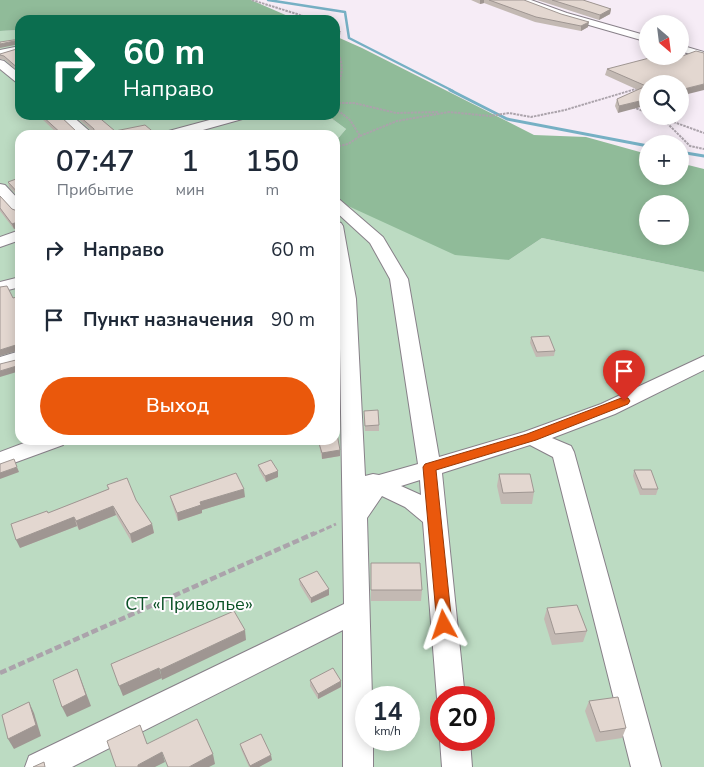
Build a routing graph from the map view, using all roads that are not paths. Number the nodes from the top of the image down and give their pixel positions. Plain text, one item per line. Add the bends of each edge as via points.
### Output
1 (522, 0) edge
2 (639, 36) edge
3 (15, 50) edge
4 (689, 51) edge
5 (0, 53) edge
6 (704, 55) edge
7 (0, 63) edge
8 (15, 76) edge
9 (69, 120) edge
10 (224, 120) edge
11 (81, 130) edge
12 (188, 130) edge
13 (0, 188) edge
14 (15, 204) edge
15 (340, 207) edge
16 (15, 237) edge
17 (0, 242) edge
18 (15, 283) edge
19 (340, 284) edge
20 (0, 287) edge
21 (342, 339) edge
22 (15, 358) edge
23 (704, 362) edge
24 (0, 363) edge
25 (532, 437) junction
26 (41, 445) edge
27 (0, 460) edge
28 (430, 467) junction
29 (354, 475) junction
30 (379, 484) junction
31 (356, 515) junction
32 (434, 517) junction
33 (357, 610) junction
34 (450, 686) edge
35 (456, 751) edge
36 (40, 767) edge
37 (358, 767) edge
38 (457, 767) edge
39 (646, 767) edge

1 - 2 street
3 - 5 street
4 - 6 street
7 - 8 street
9 - 11 street
10 - 12 street
13 - 14 street
15 - 28 street via 377,240 399,279
16 - 17 street
18 - 20 street
19 - 21 street
21 - 29 street
22 - 24 street
23 - 25 street via 608,408
25 - 28 street
25 - 39 street via 563,452
26 - 27 street
28 - 30 street
28 - 32 street
29 - 30 street
29 - 31 street
30 - 31 street
30 - 32 street via 413,501
31 - 33 street
32 - 34 street
33 - 36 street
33 - 37 street
35 - 38 street

